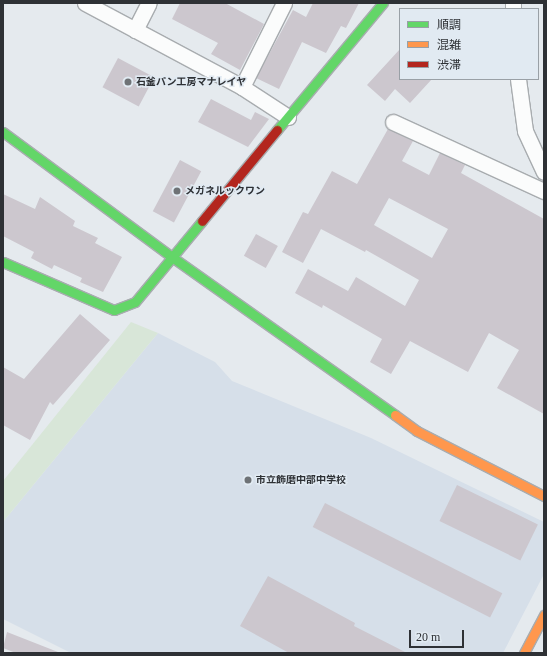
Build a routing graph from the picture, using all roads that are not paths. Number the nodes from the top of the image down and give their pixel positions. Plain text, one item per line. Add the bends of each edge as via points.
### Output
1 (85, 3) edge
2 (149, 3) edge
3 (284, 3) edge
4 (383, 3) edge
5 (135, 30) junction
6 (518, 80) edge
7 (242, 87) junction
8 (288, 117) junction
9 (393, 122) dead end
10 (3, 132) edge
11 (544, 172) edge
12 (544, 191) edge
13 (172, 257) junction
14 (3, 262) edge
15 (544, 496) edge
16 (544, 615) edge
17 (524, 653) edge

1 - 5 street
2 - 5 street
3 - 7 street
4 - 8 street
5 - 7 street
6 - 11 street via 525,131
7 - 8 street
8 - 13 street
9 - 12 street
10 - 13 street
13 - 14 street via 135,302 114,310
13 - 15 street via 417,431
16 - 17 street

